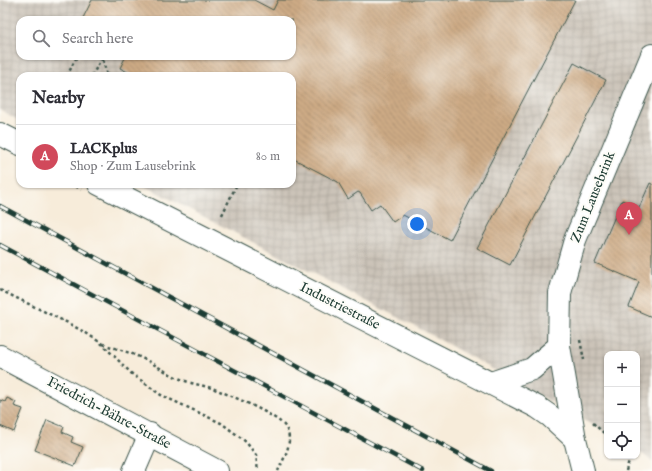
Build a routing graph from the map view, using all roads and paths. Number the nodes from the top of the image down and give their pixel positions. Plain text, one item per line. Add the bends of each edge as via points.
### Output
1 (652, 55) edge
2 (76, 60) edge
3 (101, 60) edge
4 (102, 60) edge
5 (69, 72) edge
6 (94, 72) edge
7 (106, 72) edge
8 (0, 134) edge
9 (16, 142) edge
10 (107, 188) edge
11 (235, 188) edge
12 (222, 215) dead end
13 (0, 290) edge
14 (580, 335) dead end
15 (101, 343) junction
16 (558, 346) junction
17 (0, 356) edge
18 (584, 363) dead end
19 (491, 383) junction
20 (593, 423) dead end
21 (604, 433) edge
22 (150, 434) junction
23 (575, 439) junction
24 (629, 459) edge
25 (134, 471) edge
26 (217, 471) edge
27 (258, 471) edge
28 (278, 471) edge
29 (583, 471) edge
30 (626, 471) edge

1 - 16 street, Zum Lausebrink via 574,240 560,293
2 - 5 path
3 - 6 path
4 - 7 path
8 - 9 street
10 - 19 street, Industriestraße
11 - 12 path
13 - 15 path via 68,323
14 - 18 path
15 - 27 path via 132,374 161,395 221,423 246,442 256,455
15 - 28 path via 138,356 182,380 211,388 262,410 278,420 286,427 289,443
16 - 19 street via 532,368
16 - 23 street, Zum Lausebrink
17 - 22 street, Friedrich-Bähre-Straße
19 - 23 street, Industriestraße via 537,407
20 - 21 path
22 - 25 street
22 - 26 street, Friedrich-Bähre-Straße
23 - 29 street, Zum Lausebrink
24 - 30 path

